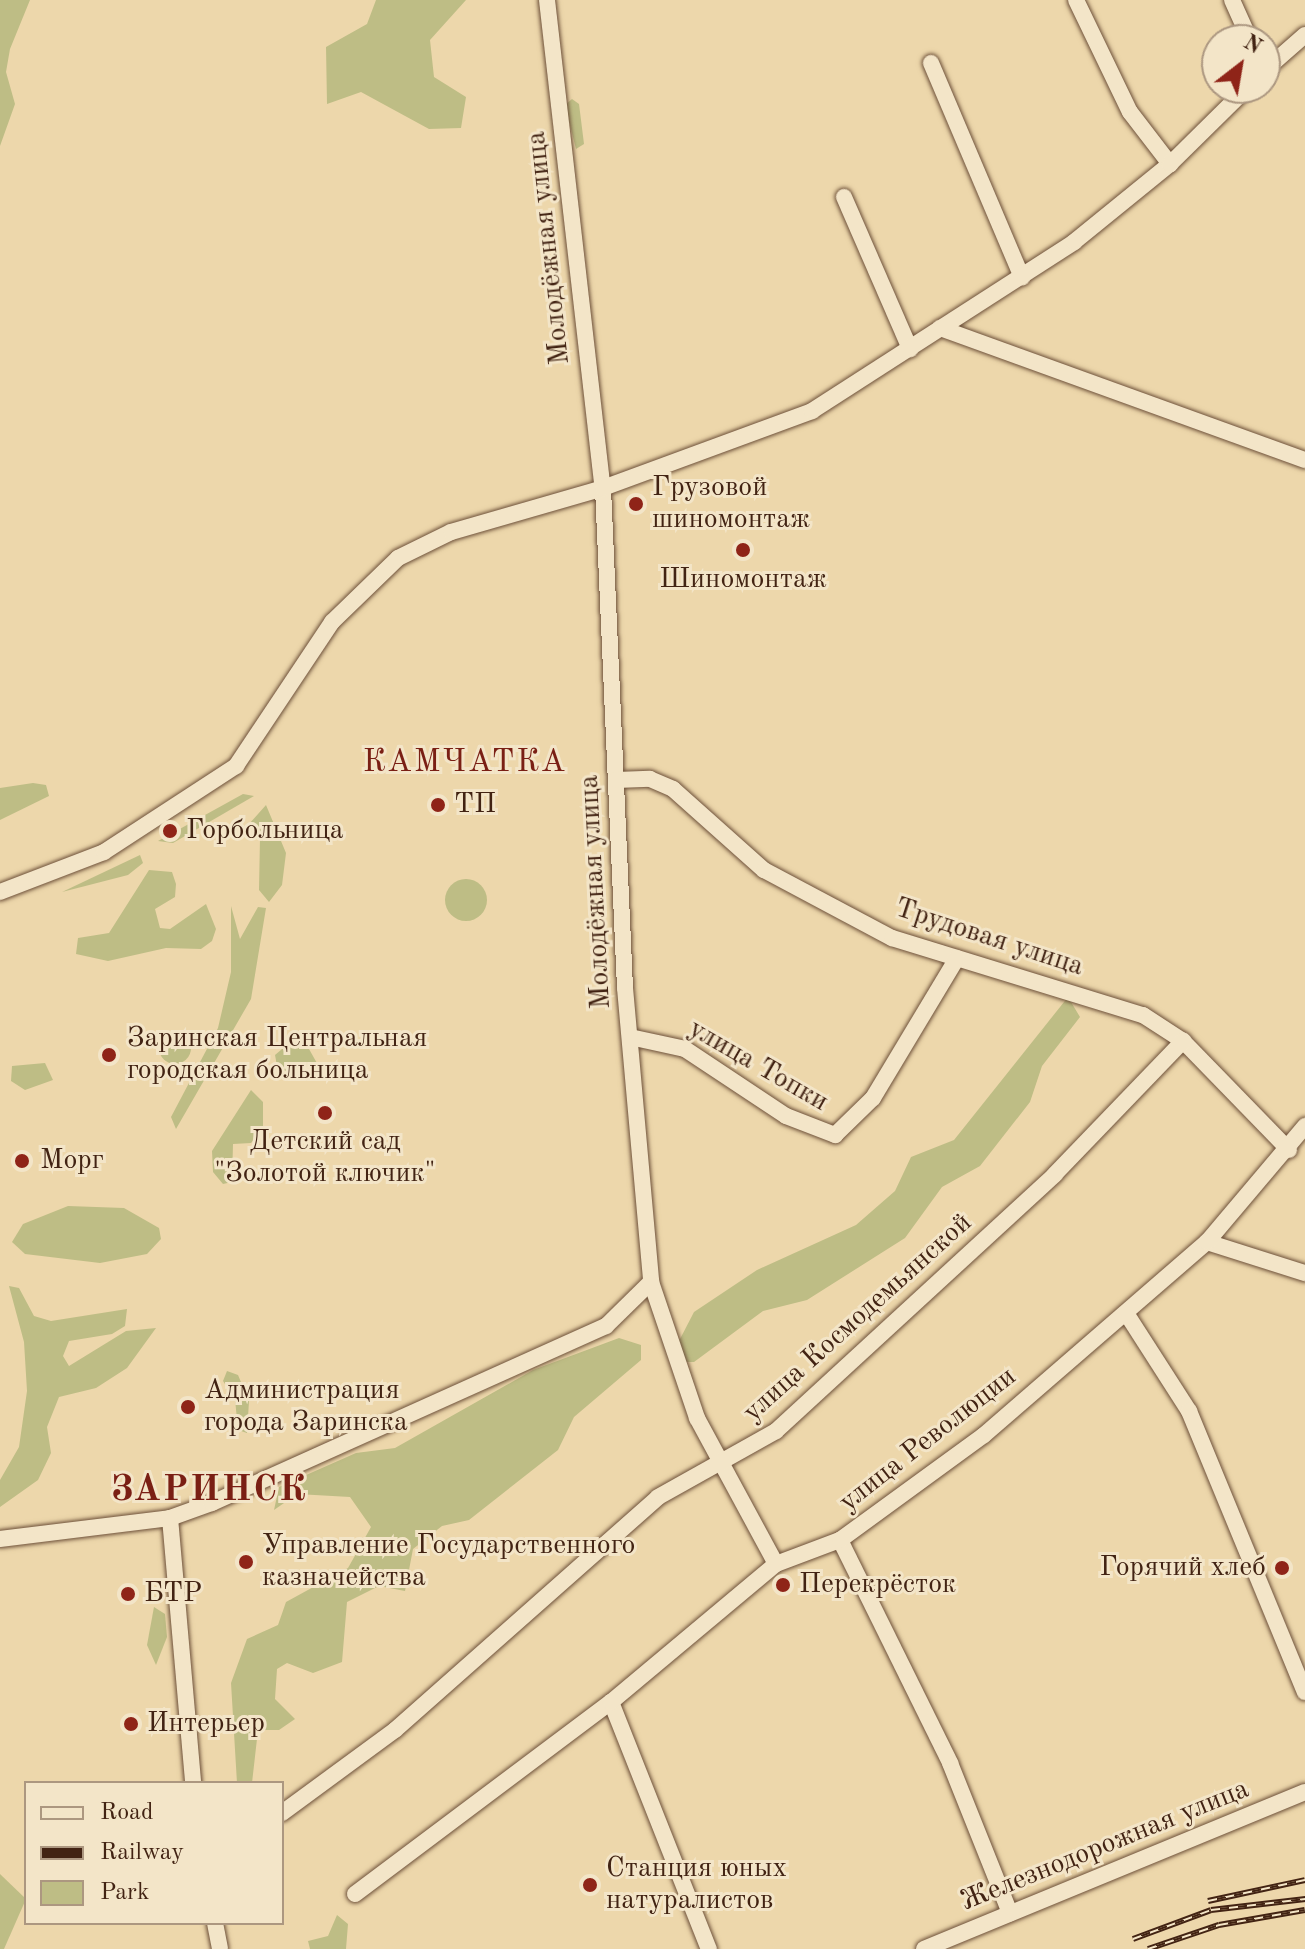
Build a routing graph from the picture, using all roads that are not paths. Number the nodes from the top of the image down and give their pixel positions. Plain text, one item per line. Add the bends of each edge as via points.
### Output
1 (547, 0) edge
2 (1076, 0) edge
3 (1232, 0) edge
4 (1243, 24) edge
5 (1305, 35) edge
6 (1281, 56) edge
7 (931, 63) dead end
8 (1231, 104) edge
9 (1170, 164) junction
10 (844, 197) dead end
11 (1022, 277) junction
12 (940, 328) junction
13 (910, 349) junction
14 (1305, 460) edge
15 (603, 488) junction
16 (616, 780) junction
17 (0, 892) edge
18 (957, 958) junction
19 (630, 1037) junction
20 (1183, 1041) junction
21 (1305, 1126) edge
22 (1289, 1150) junction
23 (1207, 1242) junction
24 (1305, 1273) edge
25 (651, 1282) junction
26 (1126, 1313) junction
27 (720, 1468) junction
28 (170, 1518) junction
29 (0, 1539) edge
30 (840, 1540) junction
31 (776, 1564) junction
32 (1305, 1692) edge
33 (611, 1702) junction
34 (193, 1781) edge
35 (1305, 1792) edge
36 (284, 1812) edge
37 (355, 1894) dead end
38 (1010, 1913) junction
39 (215, 1925) edge
40 (220, 1949) edge
41 (709, 1949) edge
42 (924, 1949) edge

1 - 15 street, Молодёжная улица
2 - 9 street via 1130,112
3 - 4 street
5 - 6 street
7 - 11 street
8 - 9 street
9 - 11 street
10 - 13 street
11 - 12 street
12 - 13 street
12 - 14 street
13 - 15 street via 812,411
15 - 16 street, Молодёжная улица
15 - 17 street via 451,532 398,558 332,622 227,773 104,852
16 - 18 street, Трудовая улица via 650,779 673,789 790,887 892,938
16 - 19 street, Молодёжная улица
18 - 19 street, улица Топки via 873,1098 835,1135 786,1116 685,1049
18 - 20 street, Трудовая улица via 1143,1015
19 - 25 street, Молодёжная улица
20 - 22 street, Трудовая улица
20 - 27 street, улица Космодемьянской via 893,1328 776,1431
21 - 22 street, улица Революции
22 - 23 street, улица Революции
23 - 24 street
23 - 26 street, улица Революции
25 - 27 street, Молодёжная улица
25 - 28 street via 606,1326
26 - 30 street, улица Революции via 984,1435
26 - 32 street via 1189,1411
27 - 31 street, Молодёжная улица
27 - 36 street, улица Космодемьянской via 641,1511 392,1733
28 - 29 street
28 - 34 street
30 - 31 street, улица Революции
30 - 38 street via 961,1788
31 - 33 street, улица Революции
33 - 37 street, улица Революции
33 - 41 street
35 - 38 street, Железнодорожная улица
38 - 42 street, Железнодорожная улица
39 - 40 street

